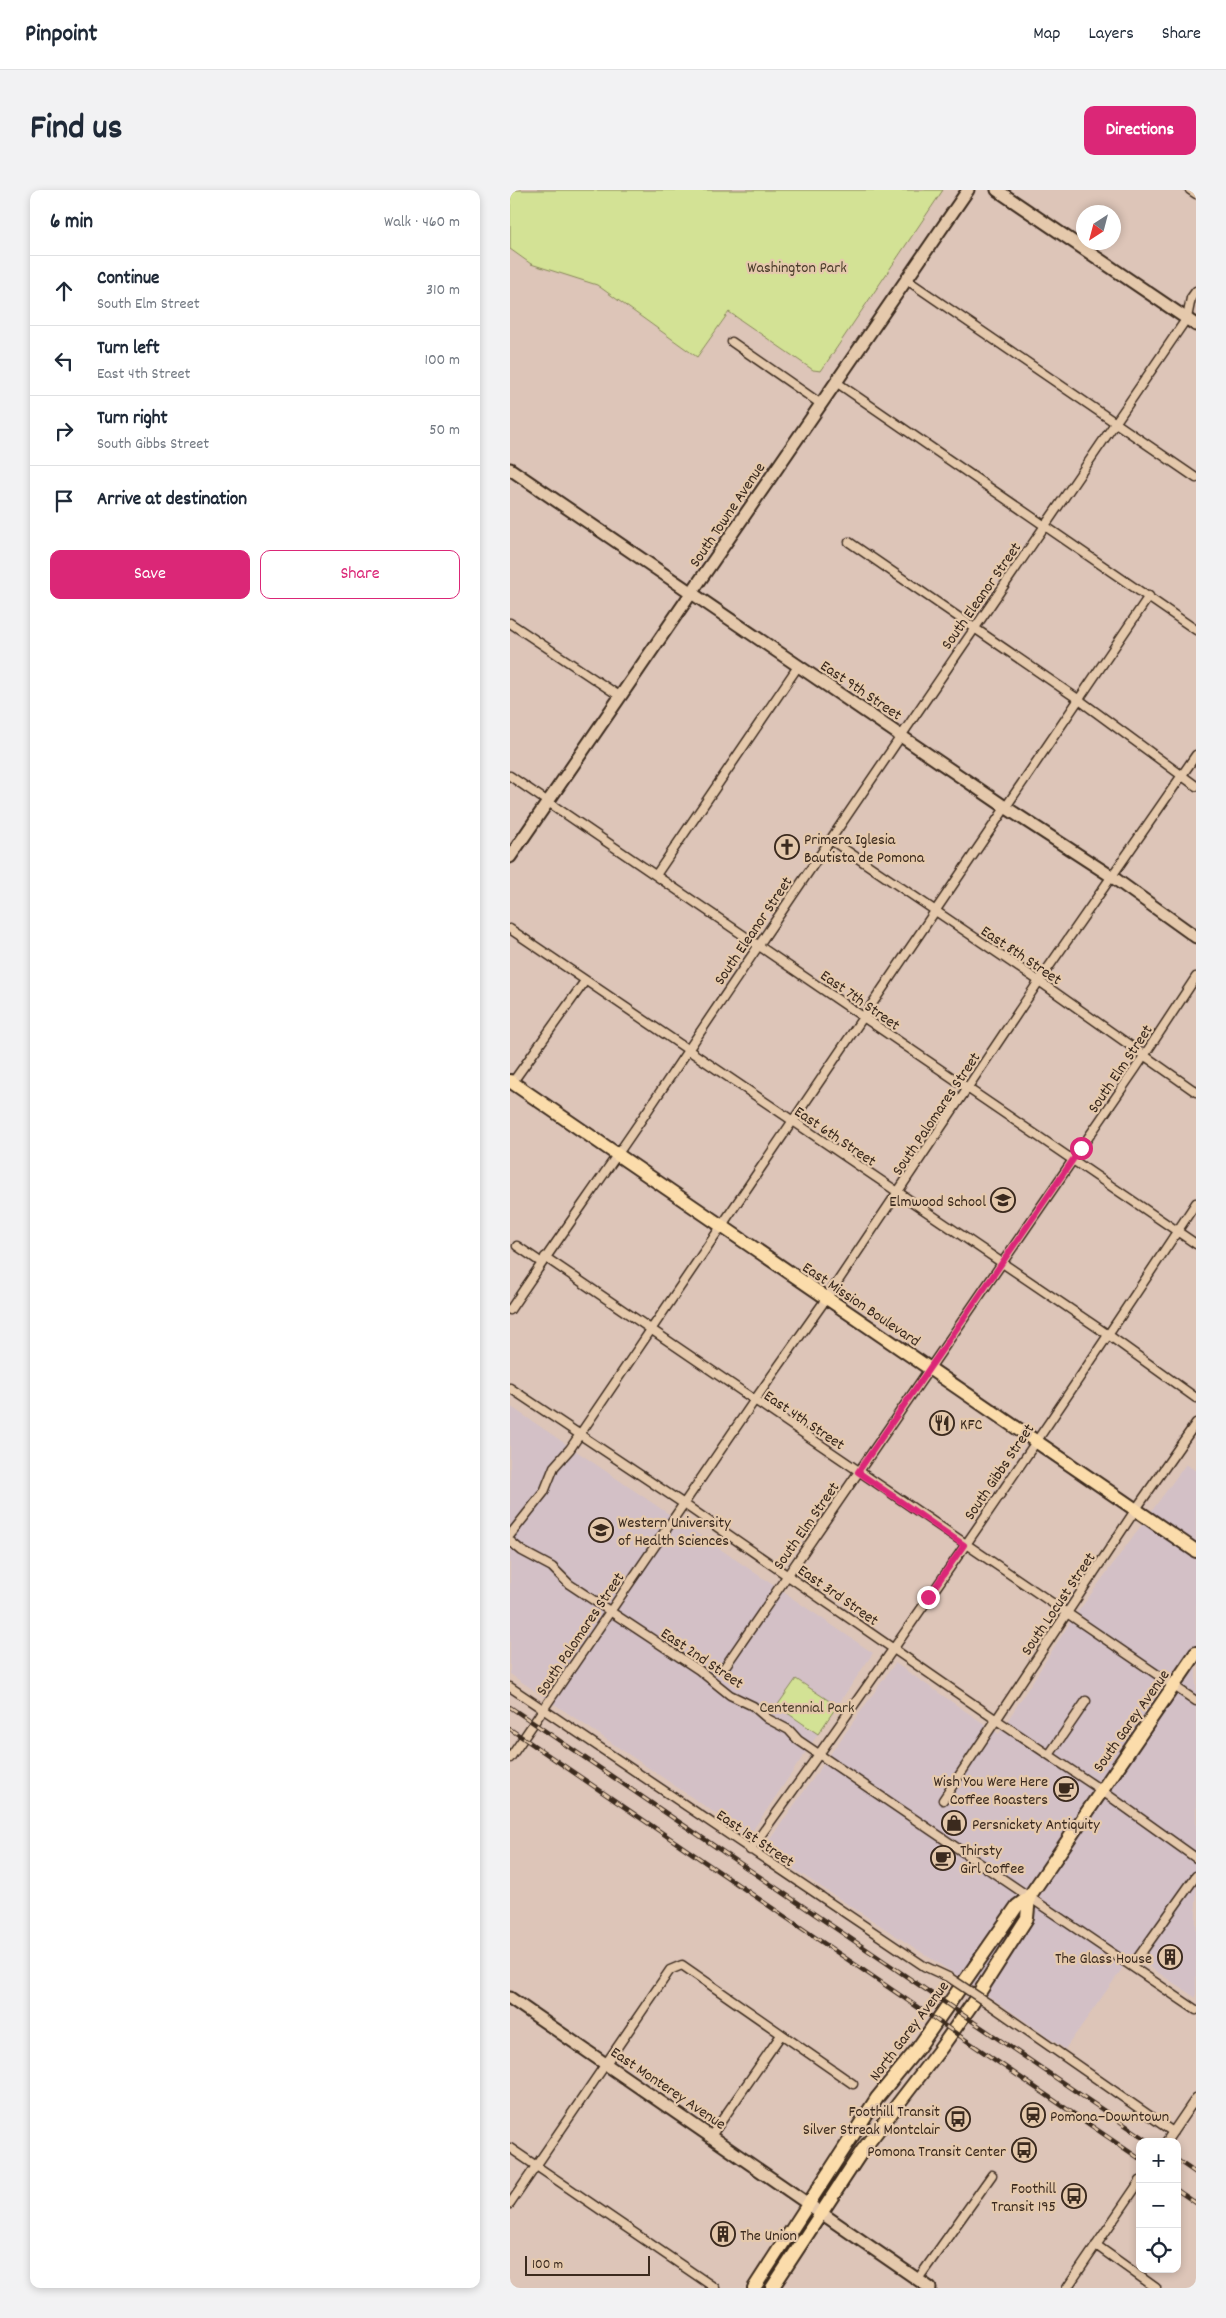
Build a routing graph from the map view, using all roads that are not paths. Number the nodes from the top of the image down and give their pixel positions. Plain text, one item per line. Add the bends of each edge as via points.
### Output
1 (968, 190) edge
2 (997, 190) edge
3 (1190, 190) edge
4 (1196, 194) edge
5 (906, 280) junction
6 (1196, 290) edge
7 (1191, 322) edge
8 (732, 342) dead end
9 (836, 382) junction
10 (821, 404) junction
11 (1115, 423) junction
12 (510, 469) edge
13 (1196, 478) edge
14 (1046, 526) junction
15 (849, 542) dead end
16 (692, 592) junction
17 (1149, 596) junction
18 (510, 623) edge
19 (973, 629) junction
20 (1196, 630) edge
21 (799, 666) junction
22 (621, 697) junction
23 (1078, 700) junction
24 (900, 734) junction
25 (1196, 754) edge
26 (510, 776) edge
27 (1181, 776) junction
28 (1196, 786) edge
29 (549, 803) junction
30 (1005, 807) junction
31 (831, 840) junction
32 (510, 857) edge
33 (656, 875) junction
34 (1111, 876) junction
35 (936, 912) junction
36 (510, 929) edge
37 (1196, 937) edge
38 (758, 944) junction
39 (1196, 977) edge
40 (585, 981) junction
41 (1039, 982) junction
42 (863, 1017) junction
43 (687, 1050) junction
44 (1144, 1056) junction
45 (511, 1082) edge
46 (967, 1089) junction
47 (1196, 1092) edge
48 (791, 1121) junction
49 (617, 1154) junction
50 (1074, 1159) junction
51 (898, 1194) junction
52 (1196, 1203) edge
53 (720, 1224) junction
54 (1178, 1231) junction
55 (1196, 1244) edge
56 (517, 1246) dead end
57 (544, 1260) junction
58 (1001, 1263) junction
59 (826, 1299) junction
60 (510, 1310) edge
61 (651, 1329) junction
62 (1107, 1334) junction
63 (930, 1369) junction
64 (510, 1388) edge
65 (1196, 1398) edge
66 (754, 1401) junction
67 (1196, 1423) edge
68 (578, 1435) junction
69 (1036, 1440) junction
70 (858, 1472) junction
71 (684, 1504) junction
72 (1136, 1509) junction
73 (510, 1535) edge
74 (510, 1541) edge
75 (964, 1545) junction
76 (1196, 1551) edge
77 (787, 1575) junction
78 (611, 1611) junction
79 (1068, 1612) junction
80 (892, 1648) junction
81 (1196, 1653) edge
82 (724, 1668) dead end
83 (1173, 1686) junction
84 (510, 1687) edge
85 (1086, 1701) dead end
86 (1196, 1702) edge
87 (544, 1709) junction
88 (995, 1719) junction
89 (820, 1754) junction
90 (1049, 1755) junction
91 (510, 1758) edge
92 (1102, 1790) junction
93 (943, 1800) dead end
94 (750, 1850) junction
95 (1196, 1858) edge
96 (1196, 1876) edge
97 (1029, 1897) junction
98 (1132, 1966) junction
99 (510, 1998) edge
100 (1196, 2010) edge
101 (781, 2035) junction
102 (607, 2064) junction
103 (853, 2084) dead end
104 (1196, 2098) edge
105 (1173, 2132) junction
106 (711, 2136) junction
107 (1169, 2138) edge
108 (510, 2148) edge
109 (537, 2166) junction
110 (992, 2175) dead end
111 (1139, 2183) edge
112 (510, 2204) edge
113 (808, 2204) junction
114 (822, 2214) junction
115 (1096, 2245) junction
116 (918, 2279) junction
117 (715, 2288) edge
118 (754, 2288) edge
119 (772, 2288) edge
120 (930, 2288) edge
121 (1067, 2288) edge
122 (1156, 2288) edge

1 - 5 street, South Towne Avenue
2 - 7 street
3 - 4 street
5 - 9 street, South Towne Avenue
5 - 11 street
6 - 7 street, South Eleanor Street via 1191,298
7 - 11 street, South Eleanor Street
8 - 10 street
9 - 10 street, South Towne Avenue
9 - 14 street
10 - 16 street, South Towne Avenue
11 - 13 street
11 - 14 street, South Eleanor Street
12 - 16 street, East 9th Street
14 - 17 street
14 - 19 street, South Eleanor Street
15 - 19 street
16 - 21 street, East 9th Street
16 - 22 street, South Towne Avenue
17 - 20 street
17 - 23 street
18 - 22 street
19 - 23 street
19 - 24 street, South Eleanor Street
21 - 24 street, East 9th Street
21 - 33 street
22 - 29 street, South Towne Avenue
23 - 27 street
23 - 30 street
24 - 30 street, East 9th Street
24 - 31 street, South Eleanor Street
25 - 27 street, South Palomares Street
26 - 29 street, East 7th Street
27 - 28 street
27 - 34 street, South Palomares Street
29 - 32 street, South Towne Avenue
29 - 33 street, East 7th Street
30 - 34 street, East 9th Street
30 - 35 street
31 - 35 street, East 8th Street
31 - 38 street, South Eleanor Street
33 - 38 street, East 7th Street
34 - 37 street, East 9th Street
34 - 41 street, South Palomares Street
35 - 41 street, East 8th Street
35 - 42 street
36 - 40 street, East 6th Street
38 - 42 street, East 7th Street
38 - 43 street, South Eleanor Street
39 - 44 street, South Elm Street
40 - 43 street, East 6th Street
40 - 45 street
41 - 44 street, East 8th Street
41 - 46 street, South Palomares Street
42 - 46 street, East 7th Street
42 - 48 street
43 - 48 street, East 6th Street
43 - 49 street, South Eleanor Street
44 - 47 street, East 8th Street
44 - 50 street, South Elm Street
45 - 49 main road, East Mission Boulevard
46 - 50 street, East 7th Street
46 - 51 street, South Palomares Street
48 - 51 street, East 6th Street
48 - 53 street
49 - 53 main road, East Mission Boulevard
49 - 57 street, South Eleanor Street
50 - 54 street, East 7th Street
50 - 58 street, South Elm Street
51 - 58 street, East 6th Street
51 - 59 street, South Palomares Street
52 - 54 street, South Gibbs Street
53 - 59 main road, East Mission Boulevard
53 - 61 street
54 - 55 street, East 7th Street
54 - 62 street, South Gibbs Street
56 - 57 street, East 4th Street
57 - 60 street, South Eleanor Street
57 - 61 street, East 4th Street
58 - 62 street, East 6th Street
58 - 63 street, South Elm Street
59 - 63 main road, East Mission Boulevard
59 - 66 street, South Palomares Street
61 - 66 street, East 4th Street
61 - 68 street
62 - 65 street, East 6th Street
62 - 69 street, South Gibbs Street
63 - 69 main road, East Mission Boulevard
63 - 70 street, South Elm Street
64 - 68 street, East 3rd Street
66 - 70 street, East 4th Street
66 - 71 street, South Palomares Street
67 - 72 street, South Locust Street
68 - 71 street, East 3rd Street
68 - 73 street via 554,1467 544,1492
69 - 72 main road, East Mission Boulevard
69 - 75 street, South Gibbs Street
70 - 75 street, East 4th Street
70 - 77 street, South Elm Street
71 - 77 street, East 3rd Street
71 - 78 street, South Palomares Street
72 - 76 main road, East Mission Boulevard
72 - 79 street, South Locust Street
74 - 78 street, East 2nd Street via 552,1567 569,1584
75 - 79 street, East 4th Street
75 - 80 street, South Gibbs Street
77 - 80 street, East 3rd Street
77 - 82 street, South Elm Street
78 - 87 street, South Palomares Street
78 - 89 street, East 2nd Street
79 - 83 street, East 4th Street
79 - 88 street, South Locust Street
80 - 88 street, East 3rd Street
80 - 89 street, South Gibbs Street
81 - 83 main road, South Garey Avenue
83 - 86 street, East 4th Street
83 - 92 main road, South Garey Avenue
84 - 87 street, East 1st Street
85 - 90 street
87 - 91 street, South Palomares Street
87 - 94 street, East 1st Street
88 - 90 street, East 3rd Street
88 - 93 street, South Locust Street
89 - 94 street, South Gibbs Street
89 - 97 street, East 2nd Street
90 - 92 street, East 3rd Street
92 - 95 street, East 3rd Street
92 - 97 main road, South Garey Avenue
94 - 105 street, East 1st Street, bridge via 924,1966 950,1978 990,2004
96 - 98 street
97 - 98 street, East 2nd Street
97 - 113 main road, North Garey Avenue via 1016,1906 918,2048 877,2098
97 - 114 main road, South Garey Avenue via 1027,1918 984,1984 941,2048 862,2151
98 - 100 street, East 2nd Street
99 - 102 street, East Monterey Avenue
101 - 102 street via 682,1966 670,1970
101 - 103 street
101 - 106 street
102 - 106 street, East Monterey Avenue
102 - 109 street
104 - 105 street
105 - 107 street
106 - 113 street, East Monterey Avenue
108 - 109 street
109 - 112 street
109 - 117 street
110 - 116 street
111 - 115 street
113 - 114 street, East Monterey Avenue
113 - 118 main road, North Garey Avenue
114 - 116 street, East Monterey Avenue
114 - 119 main road
115 - 121 street
115 - 122 street
116 - 120 street, East Monterey Avenue

